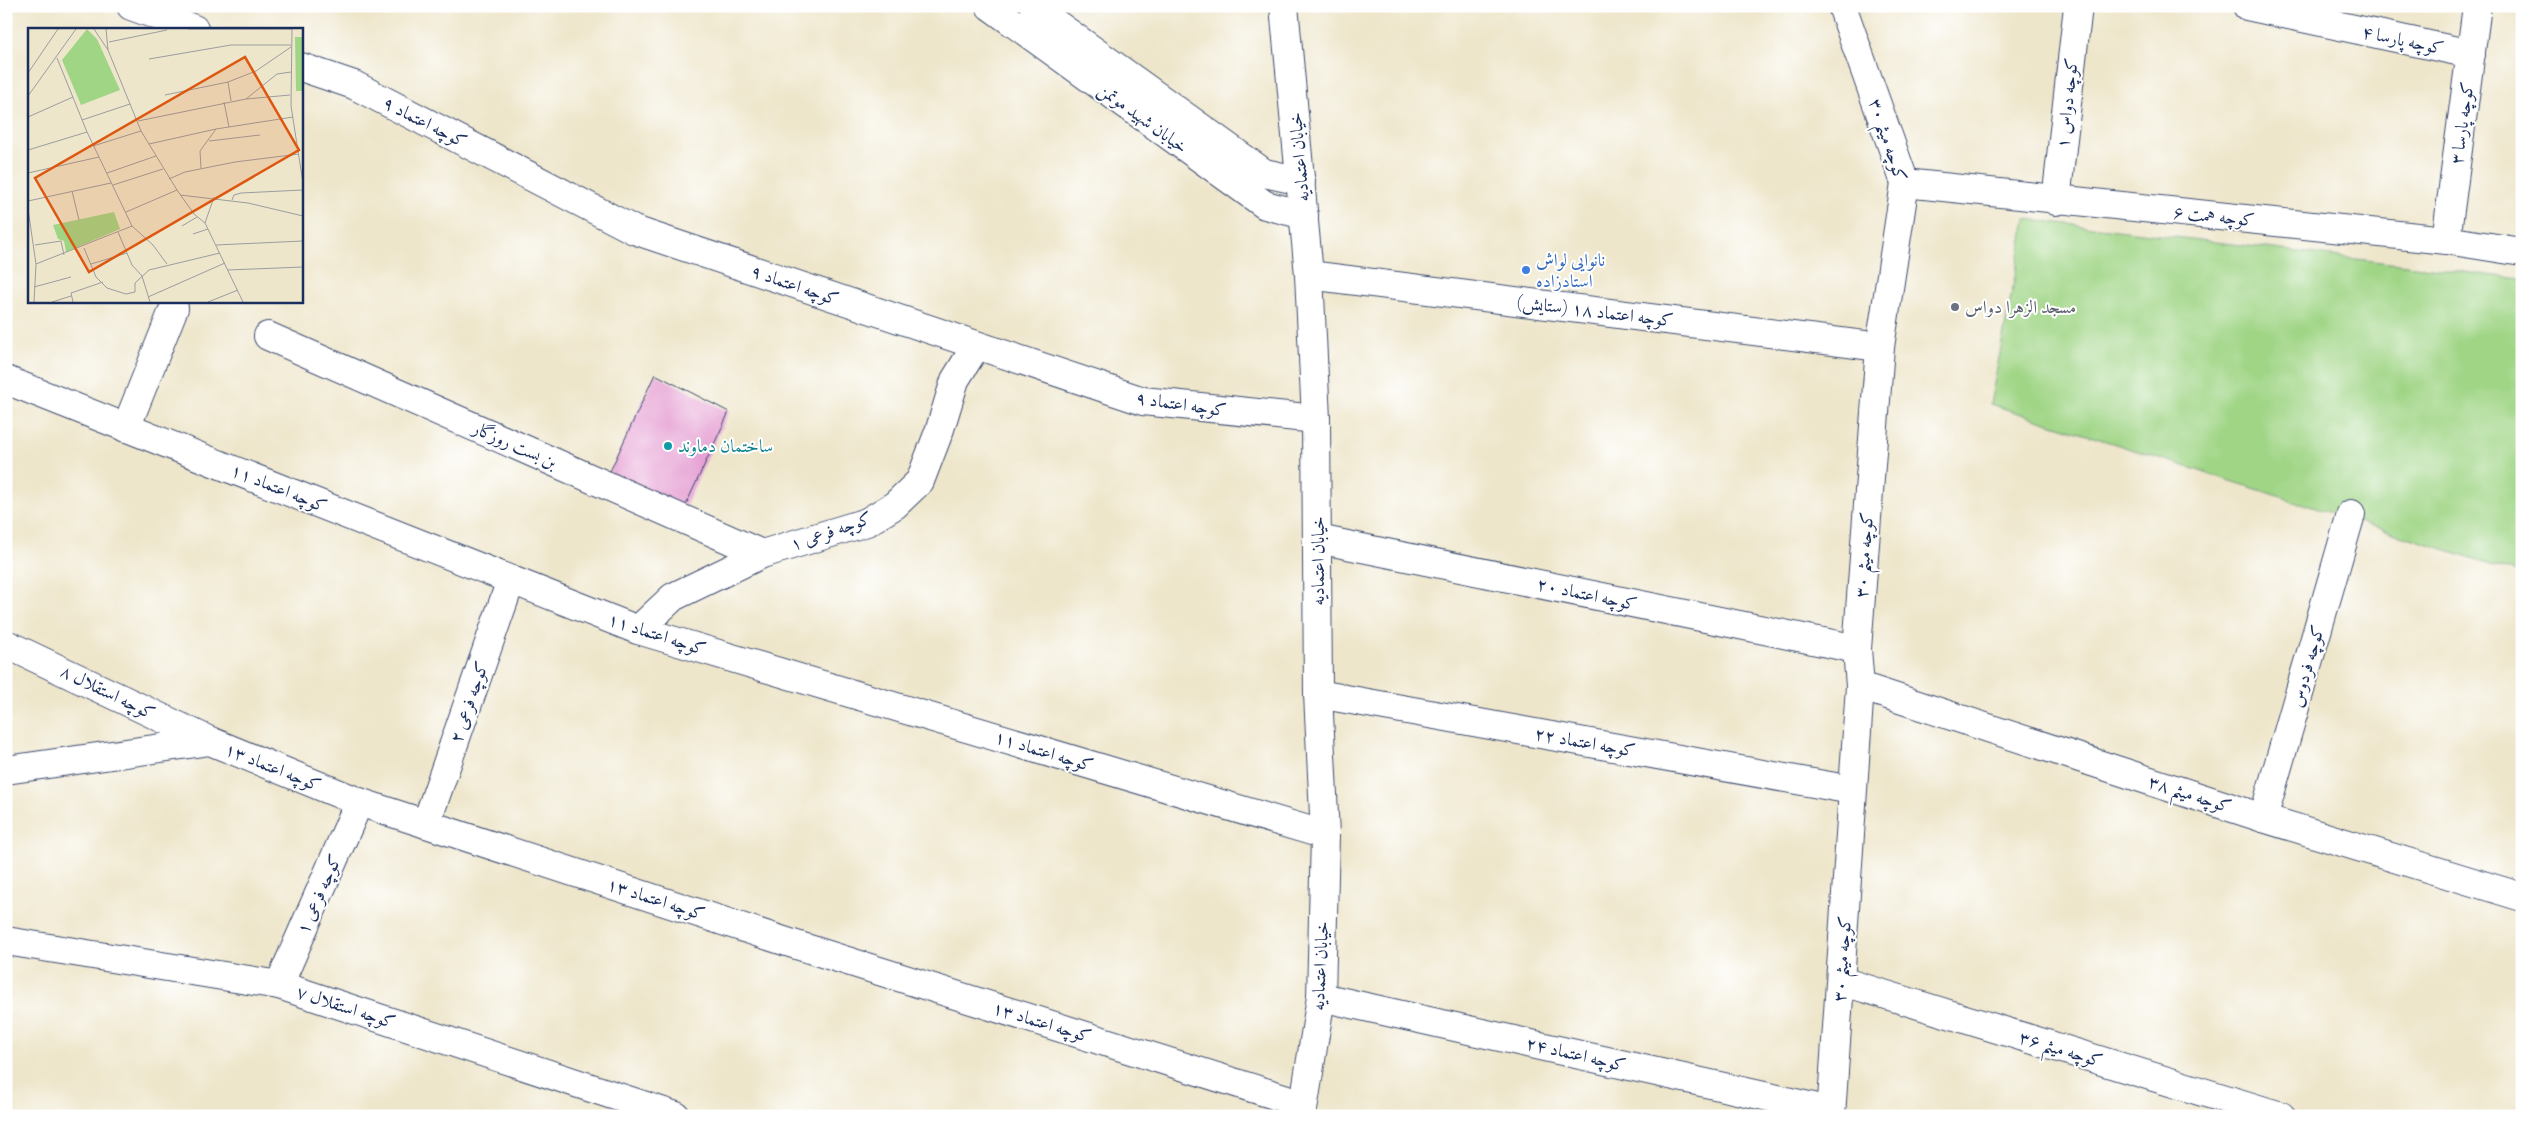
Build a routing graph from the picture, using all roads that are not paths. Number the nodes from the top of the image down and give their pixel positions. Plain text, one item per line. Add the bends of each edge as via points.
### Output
1 (130, 6) edge
2 (1284, 6) edge
3 (1842, 6) edge
4 (2078, 6) edge
5 (2246, 6) edge
6 (2477, 6) edge
7 (1035, 7) edge
8 (1000, 14) edge
9 (191, 28) edge
10 (2471, 54) junction
11 (302, 67) edge
12 (1301, 180) junction
13 (1905, 183) junction
14 (2056, 201) junction
15 (1304, 214) junction
16 (2446, 240) junction
17 (2522, 252) edge
18 (1309, 275) junction
19 (174, 308) dead end
20 (268, 336) dead end
21 (976, 346) junction
22 (1880, 347) junction
23 (6, 380) edge
24 (1316, 419) junction
25 (126, 428) junction
26 (2351, 514) dead end
27 (1318, 539) junction
28 (762, 554) junction
29 (511, 580) junction
30 (638, 630) junction
31 (6, 644) edge
32 (1857, 649) junction
33 (1860, 686) junction
34 (1318, 694) junction
35 (210, 741) junction
36 (6, 770) edge
37 (1852, 790) junction
38 (359, 802) junction
39 (2263, 818) junction
40 (426, 824) junction
41 (1325, 835) junction
42 (2522, 897) edge
43 (6, 941) edge
44 (1841, 982) junction
45 (279, 985) junction
46 (1321, 997) junction
47 (1302, 1110) edge
48 (1831, 1113) edge
49 (676, 1116) edge
50 (2282, 1116) edge

1 - 9 street
2 - 12 street, خیابان اعتمادیه
3 - 13 street, کوچه میثم ۳۰
4 - 14 street, کوچه دواس ۱
5 - 10 street, کوچه پارسا ۴
6 - 10 street, کوچه پارسا ۳
7 - 8 street
7 - 12 street via 1264,173
8 - 15 street, خیابان شهید موتمن via 1265,205
10 - 16 street, کوچه پارسا ۳
11 - 21 street, کوچه اعتماد ۹ via 354,86 634,230
12 - 15 street, خیابان اعتمادیه
13 - 14 street, کوچه همت ۶
13 - 22 street, کوچه میثم ۳۰
14 - 16 street, کوچه همت ۶
15 - 18 street, خیابان اعتمادیه
16 - 17 street, کوچه همت ۶
18 - 22 street, کوچه اعتماد ۱۸ (ستایش)
18 - 24 street, خیابان اعتمادیه
19 - 25 street
20 - 28 street, بن بست روزگار
21 - 24 street, کوچه اعتماد ۹ via 1143,402
21 - 28 street, کوچه فرعی ۱ via 955,380 940,429 920,481 914,487 895,505 867,522
22 - 32 street, کوچه میثم ۳۰
23 - 25 street, کوچه اعتماد ۱۱
24 - 27 street, خیابان اعتمادیه
25 - 29 street, کوچه اعتماد ۱۱
26 - 39 street, کوچه فردوس
27 - 32 street, کوچه اعتماد ۲۰
27 - 34 street, خیابان اعتمادیه
28 - 30 street, کوچه فرعی ۱ via 673,597
29 - 30 street, کوچه اعتماد ۱۱
29 - 40 street, کوچه فرعی ۲
30 - 41 street, کوچه اعتماد ۱۱
31 - 35 street, کوچه استقلال ۸
32 - 33 street, کوچه میثم ۳۰
33 - 37 street, کوچه میثم ۳۰
33 - 39 street, کوچه میثم ۳۸
34 - 37 street, کوچه اعتماد ۲۲
34 - 41 street, خیابان اعتمادیه
35 - 36 street, کوچه اعتماد ۱۳
35 - 38 street, کوچه اعتماد ۱۳
37 - 44 street, کوچه میثم ۳۰
38 - 40 street, کوچه اعتماد ۱۳
38 - 45 street, کوچه فرعی ۱
39 - 42 street, کوچه میثم ۳۸
40 - 47 street, کوچه اعتماد ۱۳
41 - 46 street, خیابان اعتمادیه
43 - 45 street, کوچه استقلال ۷
44 - 48 street, کوچه میثم ۳۰
44 - 50 street, کوچه میثم ۳۶
45 - 49 street, کوچه استقلال ۷
46 - 47 street, خیابان اعتمادیه
46 - 48 street, کوچه اعتماد ۲۴

